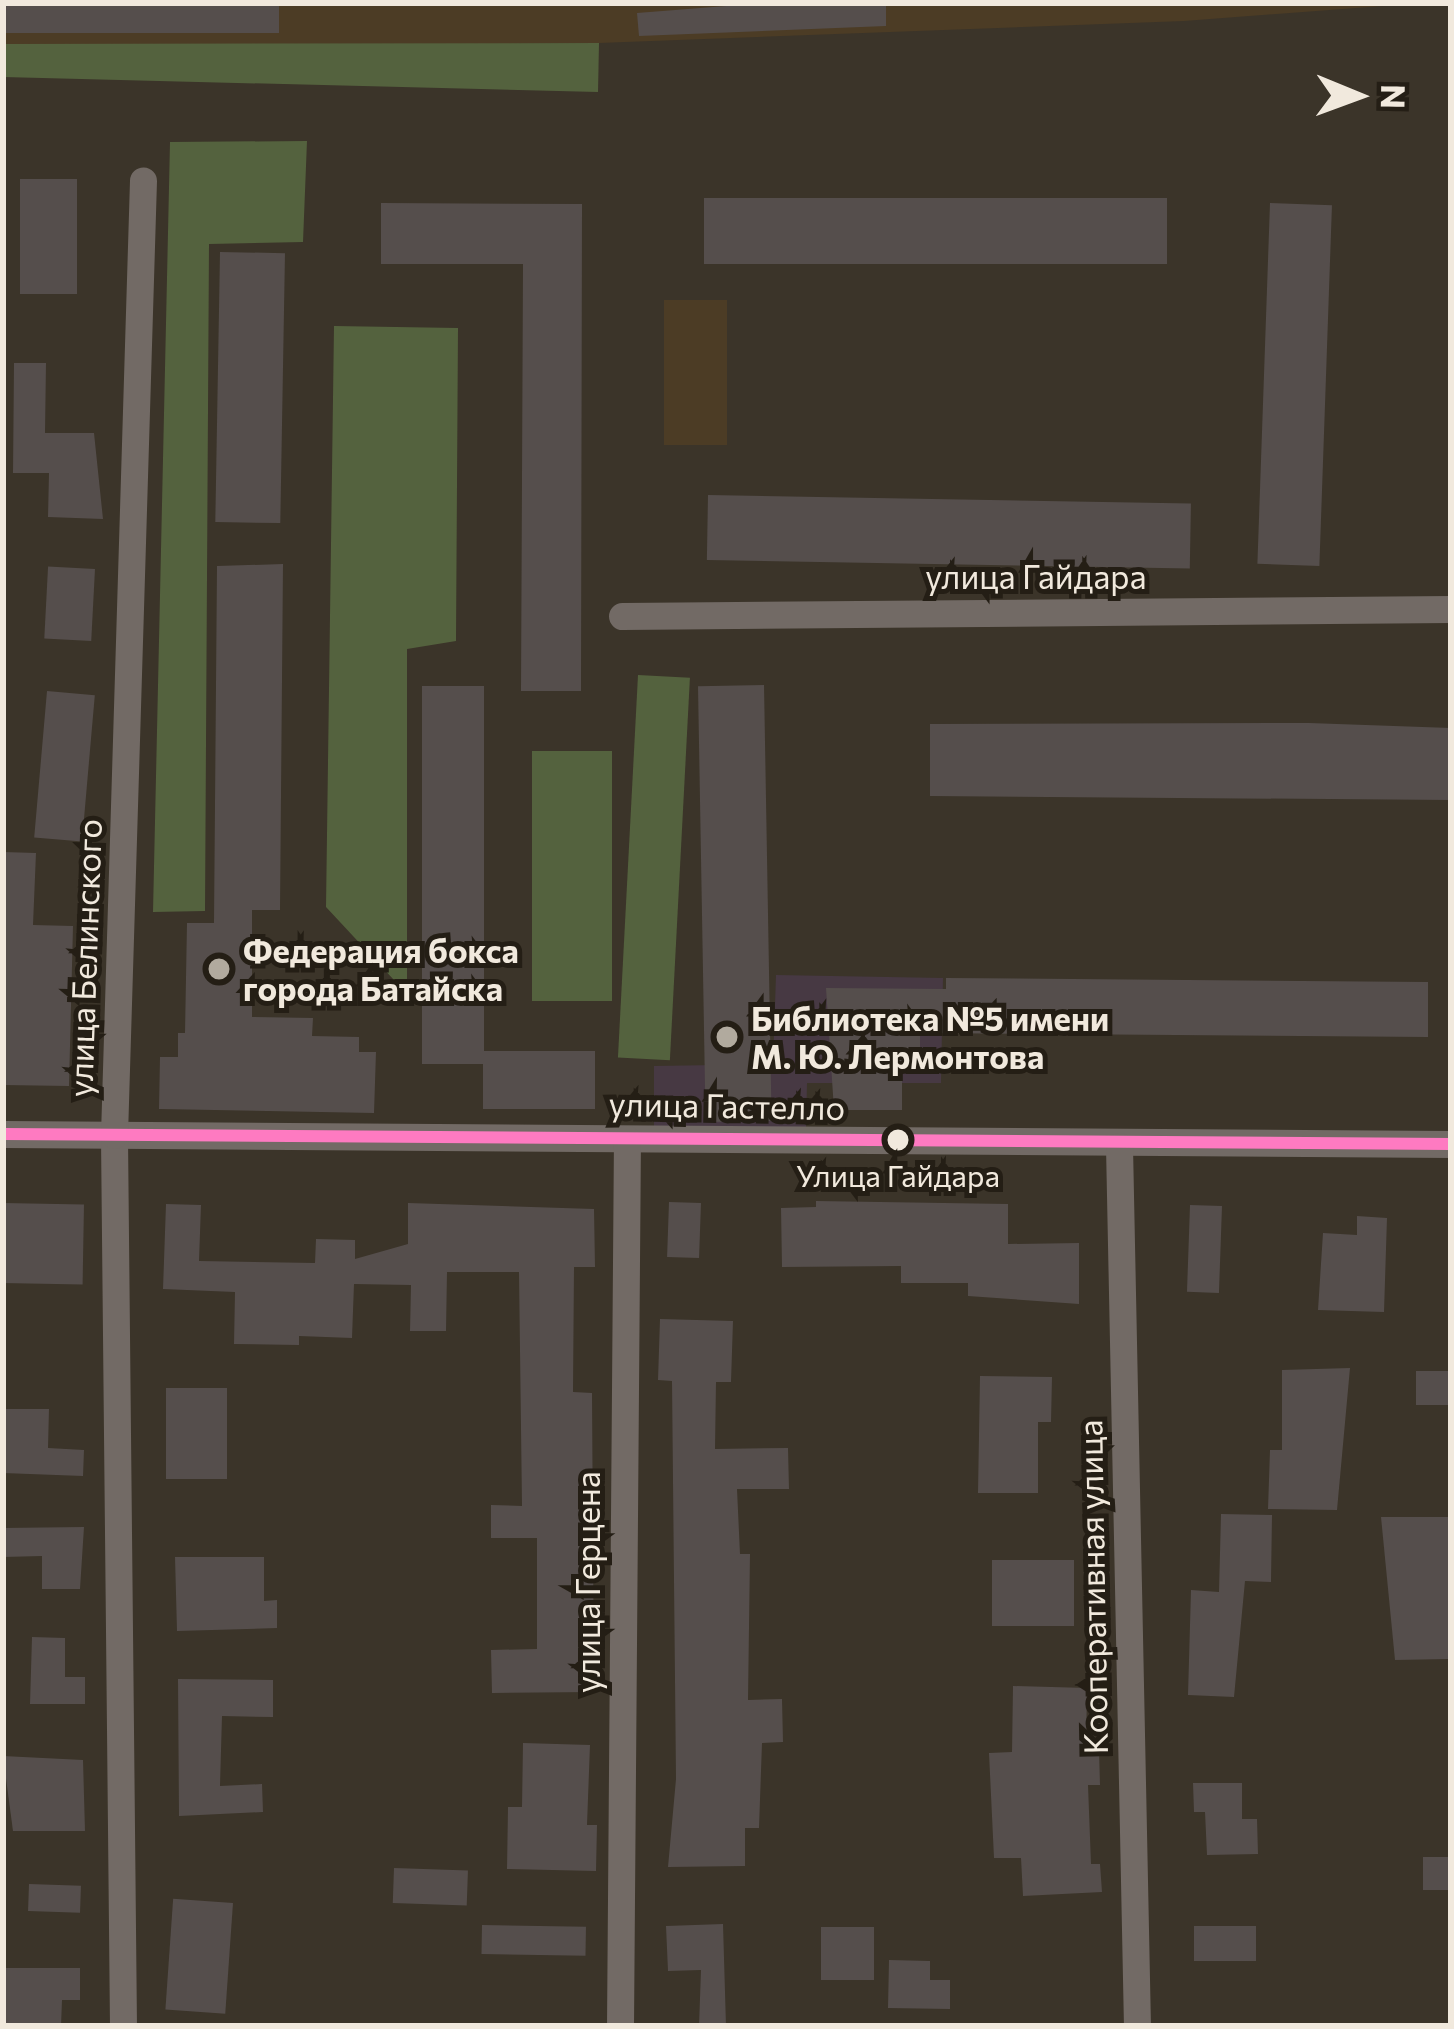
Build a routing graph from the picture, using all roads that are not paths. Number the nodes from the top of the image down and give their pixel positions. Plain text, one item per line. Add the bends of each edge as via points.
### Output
1 (143, 180) dead end
2 (1451, 610) edge
3 (622, 616) dead end
4 (3, 1135) edge
5 (115, 1135) junction
6 (627, 1139) junction
7 (1451, 1144) edge
8 (1119, 1145) junction
9 (123, 2026) edge
10 (620, 2026) edge
11 (1137, 2026) edge

1 - 5 street, улица Белинского
2 - 3 street, улица Гайдара
4 - 5 street, улица Гастелло
5 - 6 street, улица Гастелло
5 - 9 street, улица Белинского
6 - 8 street, улица Гастелло
6 - 10 street, улица Герцена
7 - 8 street, улица Гастелло
8 - 11 street, Кооперативная улица

